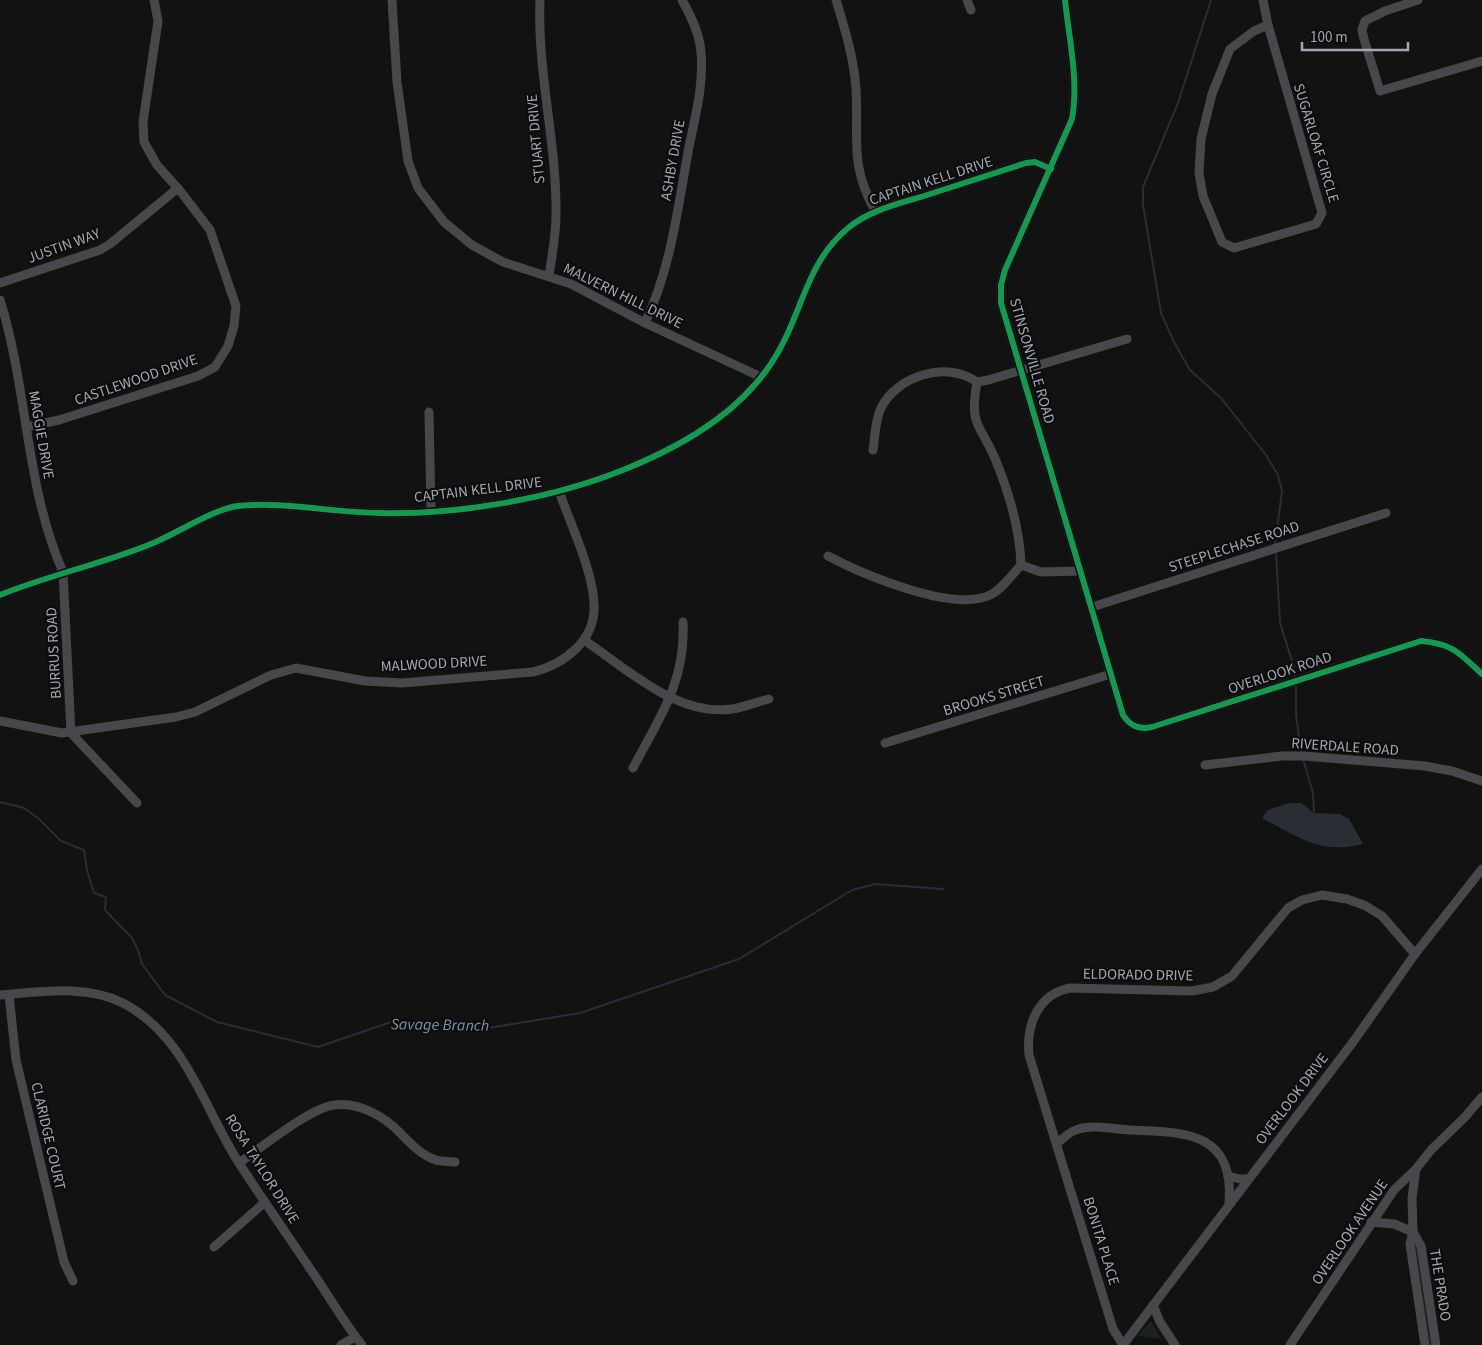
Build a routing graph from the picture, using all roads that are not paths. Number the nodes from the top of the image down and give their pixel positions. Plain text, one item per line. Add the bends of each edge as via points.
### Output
1 (154, 0) edge
2 (392, 0) edge
3 (540, 0) edge
4 (682, 0) edge
5 (836, 0) edge
6 (967, 0) edge
7 (1065, 0) edge
8 (1263, 0) edge
9 (1418, 0) edge
10 (971, 10) dead end
11 (1268, 25) junction
12 (1482, 61) edge
13 (1051, 169) junction
14 (178, 188) junction
15 (876, 211) junction
16 (549, 276) junction
17 (0, 283) edge
18 (0, 300) edge
19 (645, 323) junction
20 (1127, 339) dead end
21 (1022, 371) junction
22 (762, 377) junction
23 (977, 382) junction
24 (429, 412) dead end
25 (27, 427) junction
26 (873, 450) dead end
27 (559, 491) junction
28 (431, 510) junction
29 (1386, 513) dead end
30 (828, 556) dead end
31 (1021, 565) junction
32 (1081, 571) junction
33 (63, 572) junction
34 (0, 595) edge
35 (1092, 607) junction
36 (683, 622) dead end
37 (584, 640) junction
38 (1111, 674) junction
39 (1482, 674) edge
40 (670, 697) junction
41 (769, 698) dead end
42 (0, 721) edge
43 (71, 733) junction
44 (885, 743) dead end
45 (1205, 765) dead end
46 (633, 768) dead end
47 (1482, 781) edge
48 (137, 803) dead end
49 (1482, 869) edge
50 (1415, 954) junction
51 (4, 995) edge
52 (1482, 1097) edge
53 (1057, 1143) junction
54 (455, 1162) dead end
55 (239, 1163) junction
56 (1416, 1169) junction
57 (1228, 1176) junction
58 (1249, 1179) junction
59 (265, 1202) junction
60 (1228, 1204) junction
61 (1371, 1222) junction
62 (1412, 1232) junction
63 (214, 1247) dead end
64 (73, 1281) dead end
65 (1153, 1305) junction
66 (355, 1337) junction
67 (341, 1345) edge
68 (362, 1345) edge
69 (1123, 1345) edge
70 (1175, 1345) edge
71 (1290, 1345) edge
72 (1425, 1345) edge
73 (1436, 1345) edge

1 - 14 street, CASTLEWOOD DRIVE via 158,21 143,122 144,142 157,165
2 - 16 street, MALVERN HILL DRIVE via 403,136 418,188 444,222 472,245 503,262
3 - 16 street, STUART DRIVE via 556,200
4 - 19 street, ASHBY DRIVE via 698,35 700,85 669,253 656,300
5 - 15 street via 855,80 857,163 866,194
6 - 10 street
7 - 13 street, STINSONVILLE ROAD via 1074,106 1072,120
8 - 11 street, SUGARLOAF CIRCLE
9 - 12 street via 1364,21 1362,30 1380,91
11 - 11 street, SUGARLOAF CIRCLE via 1322,213 1316,224 1234,248 1222,242 1203,196 1199,173 1201,139 1212,94 1230,49
13 - 15 street, CAPTAIN KELL DRIVE via 1035,162 1026,163
13 - 21 street, STINSONVILLE ROAD via 1001,285 1001,304
14 - 17 street, JUSTIN WAY via 100,250
14 - 25 street, CASTLEWOOD DRIVE via 210,230 236,306 234,326 224,353 215,367 198,376 60,420
15 - 22 street, CAPTAIN KELL DRIVE via 847,228 824,254 804,289 784,342
16 - 19 street, MALVERN HILL DRIVE
18 - 25 street, MAGGIE DRIVE via 12,338
19 - 22 street, MALVERN HILL DRIVE
20 - 21 street
21 - 23 street
21 - 32 street, STINSONVILLE ROAD
22 - 27 street, CAPTAIN KELL DRIVE via 732,408 688,439 622,471
23 - 26 street via 971,377 935,371 900,386 880,410
23 - 31 street via 974,417 996,462 1006,493 1020,539
24 - 28 street
25 - 33 street, MAGGIE DRIVE via 37,490
27 - 28 street, CAPTAIN KELL DRIVE via 504,502
27 - 37 street, MALWOOD DRIVE via 585,564 594,605 593,620
28 - 33 street, CAPTAIN KELL DRIVE via 383,514 270,505 233,506 152,543
29 - 35 street, STEEPLECHASE ROAD
30 - 31 street via 872,577 908,589 966,598 991,594
31 - 32 street via 1041,572
32 - 35 street, STINSONVILLE ROAD
33 - 34 street, CAPTAIN KELL DRIVE
33 - 43 street, BURRUS ROAD
35 - 38 street, STINSONVILLE ROAD
36 - 40 street via 682,657
37 - 40 street
37 - 43 street, MALWOOD DRIVE via 564,660 551,668 533,672 402,682 336,678 296,668 253,683 195,712
38 - 39 street, OVERLOOK ROAD via 1123,715 1128,722 1145,728 1421,642 1442,643 1460,653
38 - 44 street, BROOKS STREET
40 - 41 street via 691,706 725,710
40 - 46 street
42 - 43 street, MALWOOD DRIVE
43 - 48 street
45 - 47 street, RIVERDALE ROAD via 1304,756 1425,766
49 - 50 street, OVERLOOK DRIVE
50 - 53 street, ELDORADO DRIVE via 1382,916 1347,899 1322,895 1288,908 1237,971 1213,987 1192,991 1070,988 1058,991 1037,1010 1029,1029 1028,1042 1029,1055
50 - 58 street, OVERLOOK DRIVE
51 - 55 street, ROSA TAYLOR DRIVE via 49,991 97,994 136,1011 175,1048 190,1070
51 - 64 street, CLARIDGE COURT via 16,1060 64,1262
52 - 56 street, OVERLOOK AVENUE
53 - 57 street via 1072,1131 1087,1128 1183,1133 1209,1144
53 - 69 street, BONITA PLACE via 1113,1329
54 - 55 street via 428,1157 383,1118 364,1110 333,1105 315,1112
55 - 59 street, ROSA TAYLOR DRIVE
56 - 61 street, OVERLOOK AVENUE via 1394,1190
56 - 62 street, THE PRADO
57 - 58 street
57 - 60 street
58 - 60 street, OVERLOOK DRIVE
59 - 63 street
59 - 66 street, ROSA TAYLOR DRIVE
60 - 65 street, OVERLOOK DRIVE
61 - 62 street via 1394,1224
61 - 71 street, OVERLOOK AVENUE
62 - 72 street, THE PRADO via 1410,1244
62 - 73 street, THE PRADO via 1421,1246
65 - 69 street, OVERLOOK DRIVE
65 - 70 street
66 - 67 street
66 - 68 street, ROSA TAYLOR DRIVE

